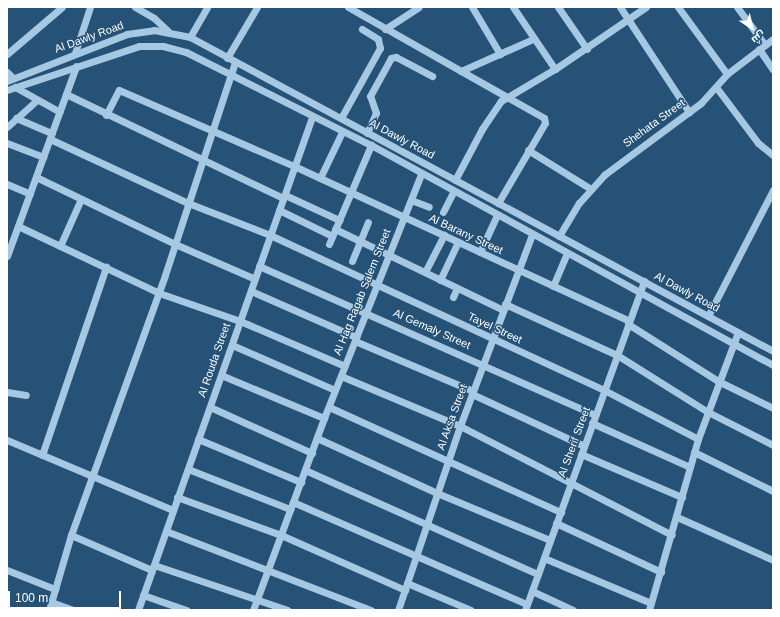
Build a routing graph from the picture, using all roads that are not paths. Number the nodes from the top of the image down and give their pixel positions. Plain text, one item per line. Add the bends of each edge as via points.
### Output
1 (62, 7) edge
2 (90, 7) edge
3 (135, 7) edge
4 (207, 7) edge
5 (257, 7) edge
6 (348, 7) edge
7 (419, 7) edge
8 (472, 7) edge
9 (513, 7) edge
10 (558, 7) edge
11 (620, 7) edge
12 (646, 7) edge
13 (678, 7) edge
14 (737, 7) edge
15 (628, 20) junction
16 (362, 29) dead end
17 (385, 29) junction
18 (168, 31) junction
19 (190, 37) junction
20 (533, 39) junction
21 (773, 39) edge
22 (762, 47) junction
23 (587, 49) junction
24 (75, 53) junction
25 (7, 54) edge
26 (500, 54) junction
27 (227, 58) junction
28 (235, 62) junction
29 (76, 66) junction
30 (555, 70) junction
31 (773, 70) edge
32 (461, 71) junction
33 (7, 72) edge
34 (727, 74) junction
35 (230, 75) junction
36 (432, 76) dead end
37 (10, 80) edge
38 (14, 87) junction
39 (716, 87) junction
40 (7, 90) edge
41 (66, 94) junction
42 (507, 96) junction
43 (37, 100) junction
44 (60, 112) junction
45 (689, 112) junction
46 (106, 115) junction
47 (312, 117) junction
48 (16, 118) junction
49 (341, 118) junction
50 (7, 127) edge
51 (211, 130) junction
52 (342, 132) junction
53 (367, 133) junction
54 (51, 136) junction
55 (7, 143) edge
56 (371, 146) junction
57 (528, 150) junction
58 (773, 155) edge
59 (43, 156) junction
60 (203, 161) junction
61 (421, 162) junction
62 (294, 166) junction
63 (419, 173) junction
64 (36, 177) junction
65 (320, 178) junction
66 (456, 180) junction
67 (7, 184) edge
68 (591, 189) junction
69 (773, 190) edge
70 (350, 192) junction
71 (453, 192) junction
72 (30, 194) junction
73 (284, 196) junction
74 (81, 199) junction
75 (411, 200) junction
76 (188, 203) junction
77 (498, 203) junction
78 (428, 207) dead end
79 (279, 210) junction
80 (443, 212) dead end
81 (497, 215) junction
82 (404, 217) junction
83 (339, 220) junction
84 (368, 222) dead end
85 (18, 226) junction
86 (544, 228) junction
87 (334, 232) junction
88 (532, 234) junction
89 (270, 235) junction
90 (444, 235) junction
91 (559, 236) junction
92 (539, 238) junction
93 (360, 242) junction
94 (458, 242) junction
95 (175, 244) junction
96 (329, 244) dead end
97 (9, 245) edge
98 (60, 246) junction
99 (480, 252) junction
100 (567, 253) junction
101 (389, 254) junction
102 (7, 256) edge
103 (352, 261) dead end
104 (259, 266) junction
105 (106, 267) junction
106 (518, 269) junction
107 (425, 272) junction
108 (255, 279) junction
109 (440, 280) junction
110 (644, 281) junction
111 (377, 286) junction
112 (553, 286) junction
113 (458, 288) junction
114 (250, 291) junction
115 (640, 292) junction
116 (158, 293) junction
117 (453, 297) dead end
118 (504, 307) junction
119 (367, 312) junction
120 (708, 316) junction
121 (240, 321) junction
122 (629, 322) junction
123 (738, 332) junction
124 (492, 338) junction
125 (356, 339) junction
126 (232, 344) junction
127 (734, 344) junction
128 (773, 351) edge
129 (617, 355) junction
130 (483, 364) junction
131 (773, 364) edge
132 (345, 366) junction
133 (221, 375) junction
134 (341, 376) junction
135 (718, 381) junction
136 (336, 390) junction
137 (604, 390) junction
138 (7, 392) edge
139 (472, 392) junction
140 (26, 395) dead end
141 (210, 407) junction
142 (329, 407) junction
143 (773, 408) edge
144 (708, 412) junction
145 (595, 415) junction
146 (324, 418) junction
147 (592, 423) junction
148 (460, 426) junction
149 (317, 438) junction
150 (198, 439) junction
151 (698, 439) junction
152 (7, 440) edge
153 (773, 445) edge
154 (583, 450) junction
155 (694, 452) junction
156 (312, 453) junction
157 (42, 455) junction
158 (448, 460) junction
159 (690, 467) junction
160 (188, 468) junction
161 (305, 470) junction
162 (93, 476) junction
163 (301, 482) junction
164 (571, 482) junction
165 (773, 491) edge
166 (438, 493) junction
167 (178, 497) junction
168 (682, 497) junction
169 (292, 506) junction
170 (173, 510) junction
171 (561, 512) junction
172 (677, 517) junction
173 (556, 523) junction
174 (427, 524) junction
175 (166, 531) junction
176 (71, 535) junction
177 (281, 535) junction
178 (672, 535) junction
179 (550, 540) junction
180 (416, 555) junction
181 (544, 558) junction
182 (773, 560) edge
183 (153, 567) junction
184 (7, 570) edge
185 (268, 570) junction
186 (661, 572) junction
187 (538, 574) junction
188 (407, 583) junction
189 (55, 590) junction
190 (405, 590) junction
191 (532, 591) junction
192 (143, 595) junction
193 (257, 600) junction
194 (51, 602) junction
195 (650, 606) edge
196 (526, 607) edge
197 (49, 610) edge
198 (73, 610) edge
199 (138, 610) edge
200 (186, 610) edge
201 (253, 610) edge
202 (288, 610) edge
203 (371, 610) edge
204 (398, 610) edge
205 (471, 610) edge
206 (573, 610) edge

1 - 25 street
2 - 24 street
3 - 18 street via 154,18
4 - 19 street
5 - 27 street
6 - 17 street
7 - 17 street
8 - 26 street
9 - 20 street
10 - 23 street
11 - 15 street
12 - 15 street
13 - 34 street
14 - 22 street
15 - 23 street
15 - 45 street
16 - 49 street via 378,38 380,48
17 - 32 street
18 - 19 street, Al Dawly Road
18 - 24 street, Al Dawly Road via 154,30 127,34
19 - 27 street, Al Dawly Road
20 - 26 street
20 - 30 street
21 - 22 street, Shehata Street
22 - 31 street
22 - 34 street, Shehata Street
23 - 30 street
24 - 37 street, Al Dawly Road
26 - 32 street
27 - 28 street, Al Dawly Road
28 - 35 street
28 - 49 street, Al Dawly Road
29 - 35 street, Al Dawly Road via 127,49 163,46 186,52
29 - 38 street, Al Dawly Road
29 - 41 street
30 - 42 street
32 - 42 street
33 - 37 street
34 - 39 street, Shehata Street
35 - 47 street, Al Dawly Road
35 - 51 street
36 - 53 street via 396,57 391,58 370,96 376,113
38 - 40 street, Al Dawly Road
38 - 43 street
39 - 45 street, Shehata Street
39 - 58 street via 758,143
41 - 44 street
41 - 46 street
42 - 57 street via 545,120
42 - 66 street via 495,108
43 - 44 street
43 - 48 street
44 - 54 street
45 - 68 street, Shehata Street via 619,162
46 - 51 street, Al Barany Street via 118,90
46 - 60 street
47 - 52 street, Al Dawly Road
47 - 62 street, Al Rouda Street
48 - 50 street
48 - 54 street, Tayel Street
49 - 53 street, Al Dawly Road
51 - 60 street
51 - 62 street, Al Barany Street
52 - 56 street, Al Dawly Road
52 - 65 street
53 - 61 street, Al Dawly Road
54 - 59 street
54 - 76 street, Tayel Street
55 - 59 street
56 - 63 street, Al Dawly Road
56 - 70 street
57 - 68 street
57 - 77 street
59 - 64 street
60 - 73 street
60 - 76 street
61 - 63 street, Al Hag Ragab Salem Street
61 - 66 street, Al Dawly Road
62 - 65 street, Al Barany Street
62 - 73 street, Al Rouda Street
63 - 71 street, Al Dawly Road
63 - 75 street, Al Hag Ragab Salem Street
64 - 72 street
64 - 74 street
65 - 70 street, Al Barany Street
66 - 77 street, Al Dawly Road
67 - 72 street
68 - 91 street, Shehata Street
69 - 120 street
70 - 82 street, Al Barany Street
70 - 83 street
71 - 80 street
71 - 81 street, Al Dawly Road
72 - 85 street
73 - 79 street, Al Rouda Street
73 - 83 street
74 - 95 street
74 - 98 street
75 - 78 street
75 - 82 street, Al Hag Ragab Salem Street
76 - 89 street, Tayel Street
76 - 95 street
77 - 86 street, Al Dawly Road
79 - 87 street
79 - 89 street, Al Rouda Street
81 - 88 street, Al Dawly Road
81 - 99 street
82 - 90 street, Al Barany Street
82 - 101 street, Al Hag Ragab Salem Street
83 - 87 street
84 - 93 street
85 - 97 street
85 - 98 street
86 - 91 street, Al Dawly Road
86 - 92 street
87 - 93 street
87 - 96 street
88 - 92 street, Al Dawly Road
88 - 106 street, Al Aksa Street
89 - 104 street, Al Rouda Street
89 - 111 street, Tayel Street
90 - 94 street, Al Barany Street
90 - 107 street
91 - 110 street, Al Dawly Road
92 - 100 street, Al Dawly Road
93 - 101 street
93 - 103 street
94 - 99 street, Al Barany Street
94 - 109 street
95 - 108 street
95 - 116 street
97 - 102 street
98 - 105 street
99 - 106 street, Al Barany Street
100 - 112 street
100 - 115 street, Al Dawly Road
101 - 107 street
101 - 111 street, Al Hag Ragab Salem Street
104 - 108 street, Al Rouda Street
104 - 119 street, Al Gemaly Street
105 - 116 street
105 - 157 street
106 - 112 street, Al Barany Street
106 - 118 street, Al Aksa Street
107 - 109 street
108 - 114 street, Al Rouda Street
109 - 113 street
110 - 115 street, Al Sherif Street
110 - 120 street, Al Dawly Road
111 - 119 street, Al Hag Ragab Salem Street
111 - 124 street, Tayel Street
112 - 122 street, Al Barany Street
113 - 117 street
113 - 118 street
114 - 121 street, Al Rouda Street
114 - 125 street
115 - 122 street, Al Sherif Street
115 - 127 street, Al Dawly Road
116 - 121 street
116 - 162 street
118 - 124 street, Al Aksa Street
118 - 129 street
119 - 125 street, Al Hag Ragab Salem Street
119 - 130 street, Al Gemaly Street
120 - 123 street, Al Dawly Road
121 - 126 street, Al Rouda Street
121 - 132 street
122 - 129 street, Al Sherif Street
122 - 135 street, Al Barany Street
123 - 127 street
123 - 128 street, Al Dawly Road
124 - 130 street, Al Aksa Street
124 - 137 street, Tayel Street
125 - 132 street, Al Hag Ragab Salem Street
125 - 139 street
126 - 133 street, Al Rouda Street
126 - 136 street
127 - 131 street, Al Dawly Road
127 - 135 street
129 - 137 street, Al Sherif Street
129 - 144 street
130 - 139 street, Al Aksa Street
130 - 145 street, Al Gemaly Street
132 - 134 street, Al Hag Ragab Salem Street
133 - 141 street, Al Rouda Street
133 - 146 street
134 - 136 street, Al Hag Ragab Salem Street
134 - 148 street
135 - 143 street, Al Barany Street
135 - 144 street
136 - 142 street, Al Hag Ragab Salem Street
137 - 145 street, Al Sherif Street
137 - 151 street, Tayel Street
138 - 140 street
139 - 148 street, Al Aksa Street
139 - 154 street
141 - 150 street, Al Rouda Street
141 - 156 street
142 - 146 street, Al Hag Ragab Salem Street
142 - 158 street
144 - 151 street
144 - 153 street
145 - 147 street, Al Sherif Street
146 - 149 street, Al Hag Ragab Salem Street
147 - 154 street, Al Sherif Street
147 - 159 street
148 - 158 street, Al Aksa Street
148 - 164 street
149 - 156 street, Al Hag Ragab Salem Street
149 - 166 street
150 - 160 street, Al Rouda Street
150 - 163 street
151 - 155 street
152 - 157 street
154 - 164 street, Al Sherif Street
154 - 168 street
155 - 159 street
155 - 165 street
156 - 161 street, Al Hag Ragab Salem Street
157 - 162 street
158 - 166 street, Al Aksa Street
158 - 171 street
159 - 168 street
160 - 167 street, Al Rouda Street
160 - 169 street
161 - 163 street, Al Hag Ragab Salem Street
161 - 174 street
162 - 170 street
162 - 176 street
163 - 169 street, Al Hag Ragab Salem Street
164 - 171 street, Al Sherif Street
164 - 178 street
166 - 174 street, Al Aksa Street
166 - 179 street
167 - 170 street, Al Rouda Street
167 - 177 street
168 - 172 street
169 - 177 street, Al Hag Ragab Salem Street
169 - 180 street
170 - 175 street, Al Rouda Street
171 - 173 street, Al Sherif Street
172 - 178 street
172 - 182 street
173 - 179 street, Al Sherif Street
173 - 186 street
174 - 180 street, Al Aksa Street
174 - 187 street
175 - 183 street, Al Rouda Street
175 - 185 street
176 - 183 street
176 - 189 street
177 - 185 street, Al Hag Ragab Salem Street
177 - 190 street
178 - 186 street
179 - 181 street, Al Sherif Street
180 - 188 street, Al Aksa Street
180 - 196 street
181 - 187 street, Al Sherif Street
181 - 195 street
183 - 192 street, Al Rouda Street
183 - 193 street
184 - 189 street
185 - 193 street, Al Hag Ragab Salem Street
185 - 203 street
186 - 195 street
187 - 191 street, Al Sherif Street
188 - 190 street, Al Aksa Street
188 - 205 street
189 - 194 street
190 - 204 street, Al Aksa Street
191 - 196 street, Al Sherif Street
191 - 206 street
192 - 199 street, Al Rouda Street
192 - 200 street
193 - 201 street, Al Hag Ragab Salem Street
193 - 202 street
194 - 197 street
194 - 198 street

